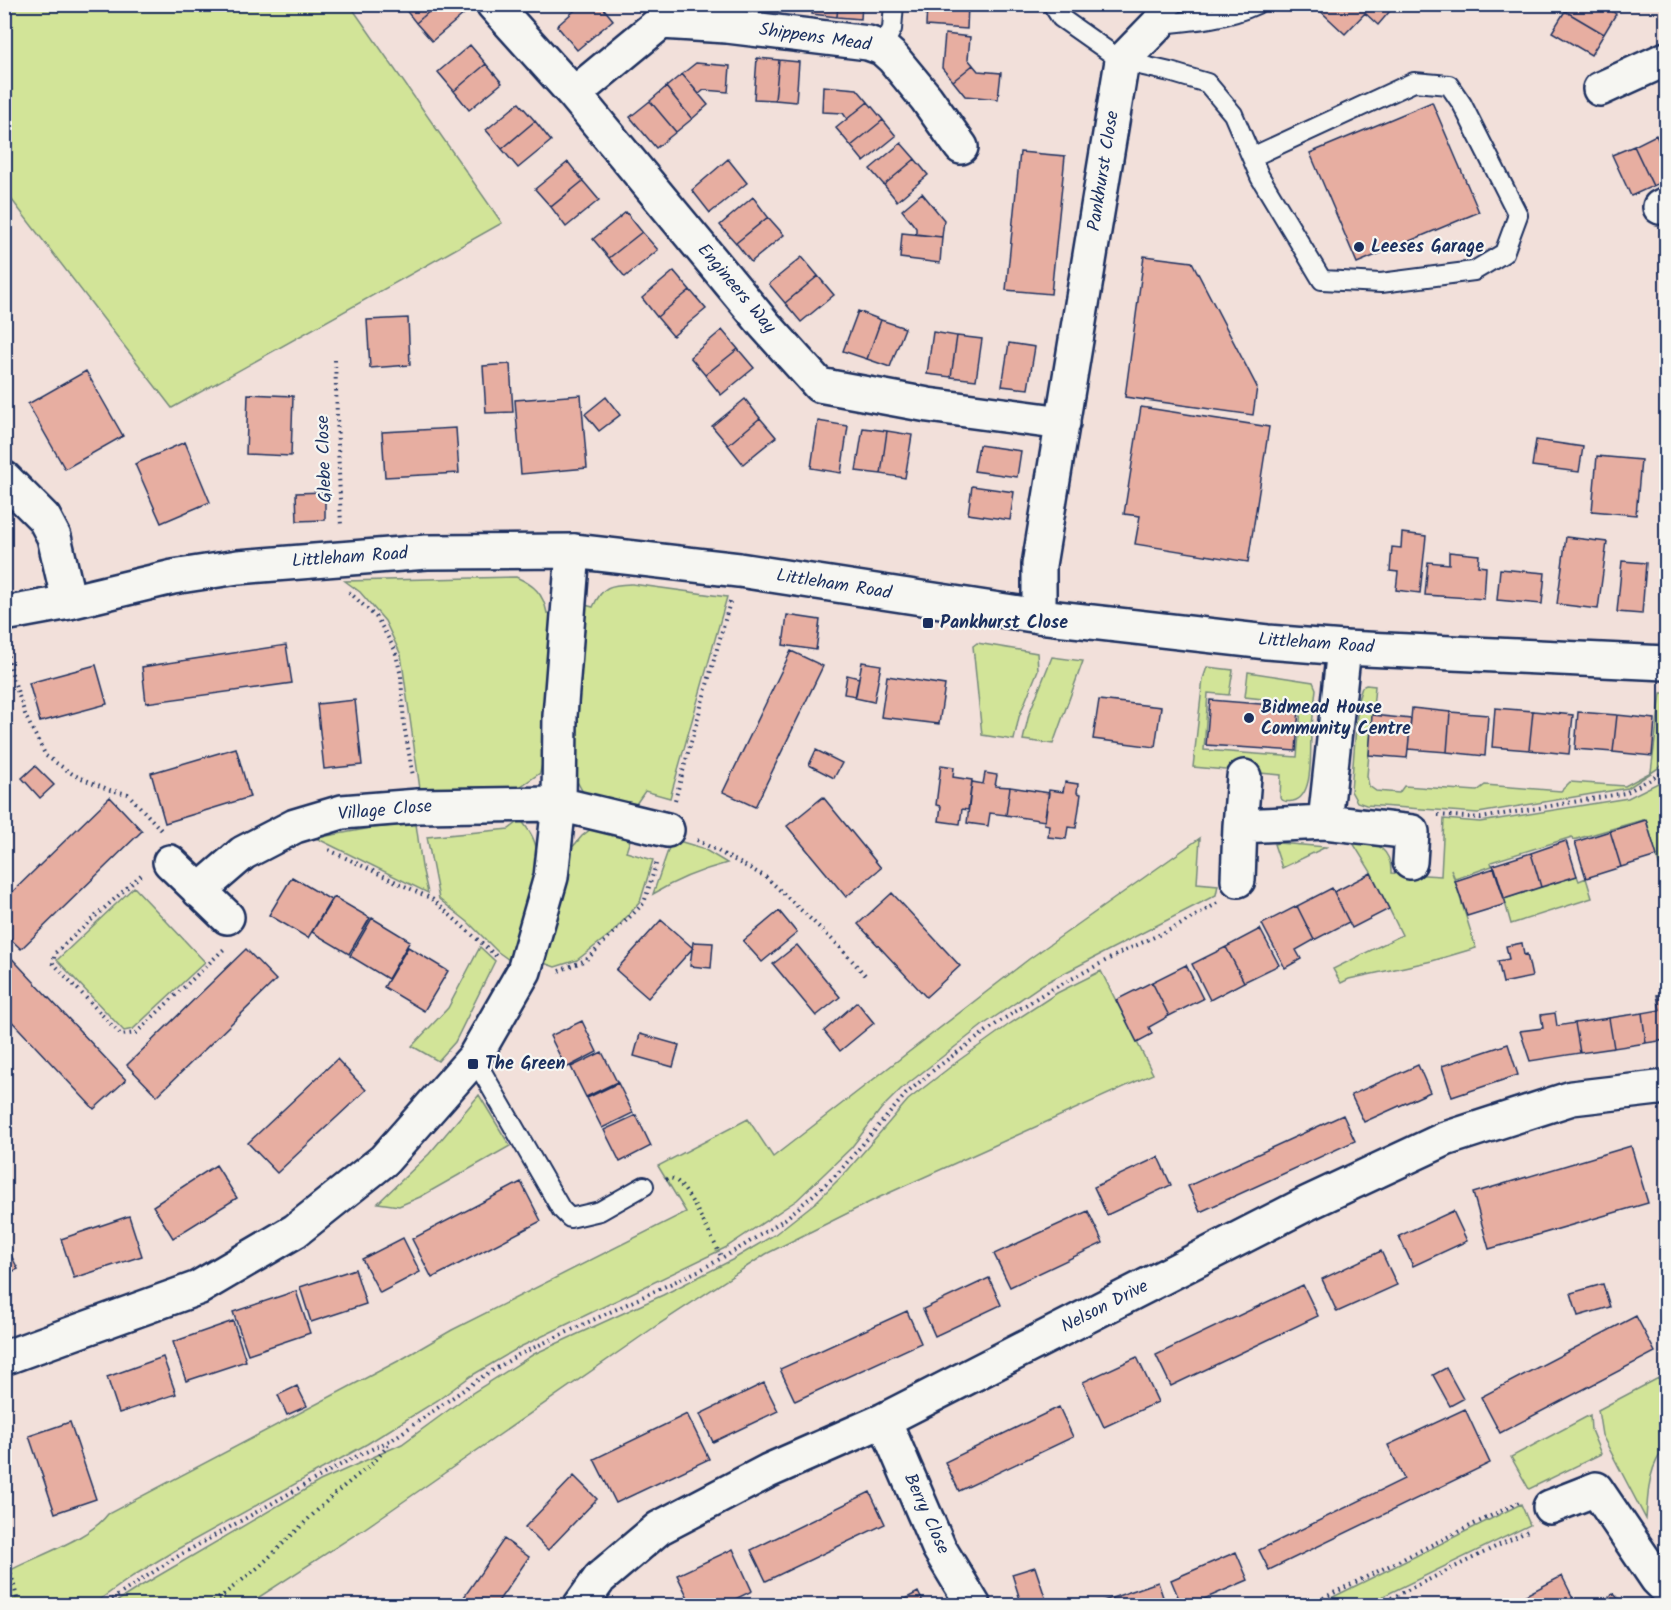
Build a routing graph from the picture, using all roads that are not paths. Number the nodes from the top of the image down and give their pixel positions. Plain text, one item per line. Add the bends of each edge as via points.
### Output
1 (493, 4) edge
2 (894, 4) edge
3 (1052, 4) edge
4 (1257, 4) edge
5 (1166, 14) edge
6 (882, 48) junction
7 (1666, 59) edge
8 (1122, 61) junction
9 (1600, 89) dead end
10 (574, 94) junction
11 (961, 147) dead end
12 (1252, 157) junction
13 (1063, 423) junction
14 (4, 478) edge
15 (573, 551) junction
16 (69, 602) junction
17 (4, 614) edge
18 (1039, 616) junction
19 (1344, 648) junction
20 (1666, 663) edge
21 (1244, 777) dead end
22 (559, 804) junction
23 (1325, 822) junction
24 (1240, 826) junction
25 (667, 830) road end
26 (162, 856) road end
27 (1410, 862) dead end
28 (1238, 880) road end
29 (199, 891) junction
30 (229, 930) road end
31 (474, 1058) junction
32 (1666, 1087) edge
33 (644, 1186) road end
34 (4, 1358) edge
35 (884, 1420) junction
36 (1550, 1507) road end
37 (1666, 1588) edge
38 (580, 1605) edge
39 (974, 1605) edge

1 - 10 street, Engineers Way
2 - 6 lane via 892,29
3 - 8 lane via 1061,18
4 - 5 lane via 1211,19
5 - 8 street
6 - 10 street, Shippens Mead via 739,27 661,22
6 - 11 street, Shippens Mead via 926,98
7 - 9 street
8 - 12 lane via 1207,83 1233,114
8 - 13 street, Pankhurst Close
10 - 13 street, Engineers Way via 819,385
12 - 12 lane via 1322,280 1381,283 1474,271 1504,253 1518,215 1449,85 1414,82
13 - 18 street, Pankhurst Close via 1039,565
14 - 16 street via 44,518 54,537
15 - 16 street, Littleham Road via 427,552 238,567 173,577
15 - 18 street, Littleham Road via 739,570
15 - 22 street via 560,716
16 - 17 street, Littleham Road
18 - 19 street, Littleham Road
19 - 20 street, Littleham Road
19 - 23 street
21 - 24 street
22 - 25 street, Village Close
22 - 29 street, Village Close via 418,806 342,812 295,826 243,853
22 - 31 street via 551,877 524,971
23 - 24 street
23 - 27 street via 1412,832
24 - 28 street
26 - 29 street
29 - 30 street
31 - 33 lane via 561,1209 570,1218 600,1211
31 - 34 street via 384,1160 295,1232 198,1288
32 - 35 street, Nelson Drive via 1572,1098 1445,1139 1308,1203
35 - 38 street, Nelson Drive via 768,1471 659,1528 600,1578
35 - 39 street, Berry Close via 939,1548
36 - 37 street via 1596,1489

